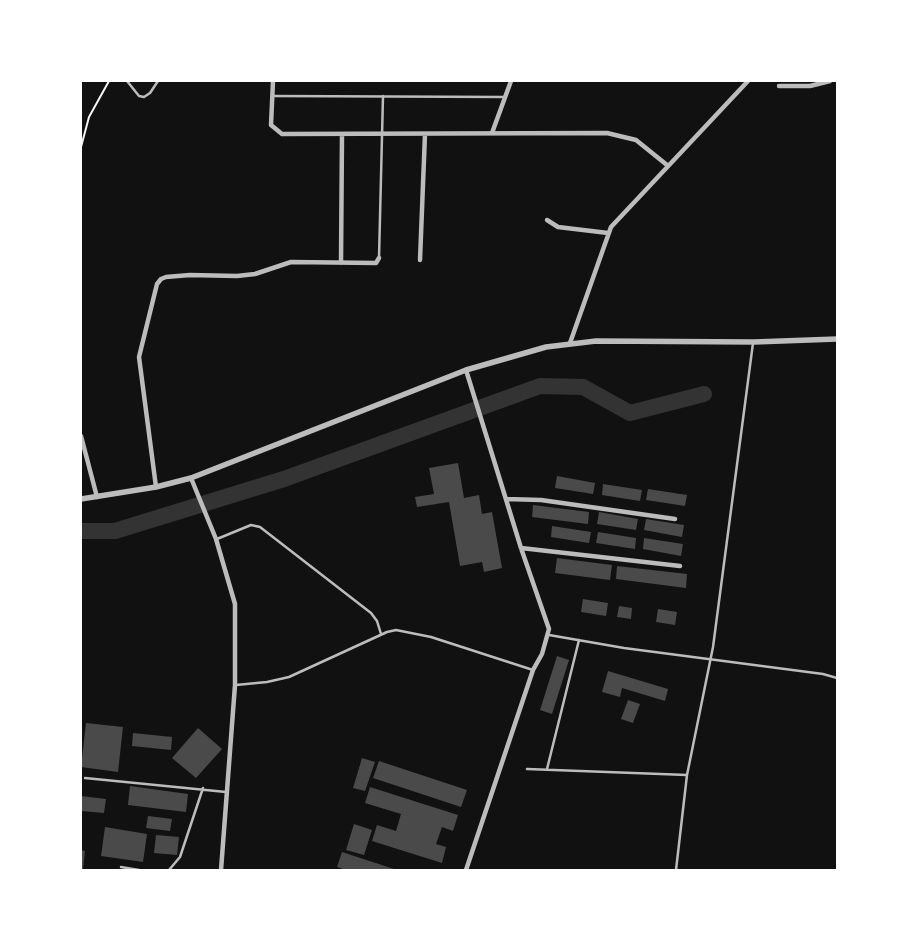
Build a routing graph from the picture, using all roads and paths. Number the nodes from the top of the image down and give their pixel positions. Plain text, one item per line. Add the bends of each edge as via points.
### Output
1 (109, 81) edge
2 (127, 81) edge
3 (158, 81) edge
4 (273, 81) edge
5 (511, 81) edge
6 (748, 81) edge
7 (830, 81) edge
8 (779, 86) dead end
9 (272, 96) junction
10 (383, 96) junction
11 (505, 97) junction
12 (492, 133) junction
13 (342, 134) junction
14 (425, 134) junction
15 (383, 135) junction
16 (81, 147) edge
17 (667, 165) junction
18 (548, 220) dead end
19 (608, 233) junction
20 (380, 258) joint
21 (420, 260) dead end
22 (341, 263) junction
23 (837, 339) edge
24 (754, 342) junction
25 (570, 343) junction
26 (466, 370) junction
27 (81, 436) edge
28 (191, 478) junction
29 (156, 487) junction
30 (97, 496) junction
31 (506, 498) junction
32 (81, 499) edge
33 (675, 519) dead end
34 (216, 539) junction
35 (521, 548) junction
36 (680, 566) dead end
37 (381, 634) junction
38 (549, 635) junction
39 (579, 640) junction
40 (533, 670) junction
41 (837, 678) edge
42 (234, 685) junction
43 (527, 769) dead end
44 (547, 770) junction
45 (687, 775) junction
46 (85, 778) dead end
47 (203, 788) junction
48 (226, 792) junction
49 (122, 868) dead end
50 (139, 870) edge
51 (169, 870) edge
52 (221, 870) edge
53 (466, 870) edge
54 (676, 870) edge

1 - 16 path via 89,117
2 - 3 lane via 139,96 144,96
4 - 9 street
5 - 11 street
6 - 17 street
7 - 8 street via 810,86
9 - 10 lane
9 - 13 street via 271,125 282,134
10 - 11 lane
10 - 15 lane
11 - 12 street
12 - 14 street
12 - 17 street via 607,133 628,137 645,145
13 - 15 street
13 - 22 street
14 - 15 street
14 - 21 street
15 - 20 lane
17 - 19 street via 615,221
18 - 19 street via 552,226
19 - 25 street
20 - 22 street via 376,263
22 - 29 street via 291,262 255,274 166,277 157,284 139,357
23 - 24 street
24 - 25 street
24 - 45 lane via 713,647
25 - 26 street via 498,359
26 - 28 street
26 - 31 street
27 - 30 street
28 - 29 street
28 - 34 street
29 - 30 street
30 - 32 street
31 - 33 street
31 - 35 street
34 - 37 lane via 251,525 260,527 371,613
34 - 42 street via 235,604
35 - 36 street
35 - 38 street via 543,606
37 - 40 lane via 406,631
37 - 42 lane via 288,677
38 - 39 lane
38 - 40 street
39 - 41 lane
39 - 44 lane
40 - 53 street
42 - 48 street
43 - 44 lane
44 - 45 lane
45 - 54 lane
46 - 47 lane
47 - 48 lane
47 - 51 lane via 180,857
48 - 52 street
49 - 50 lane

